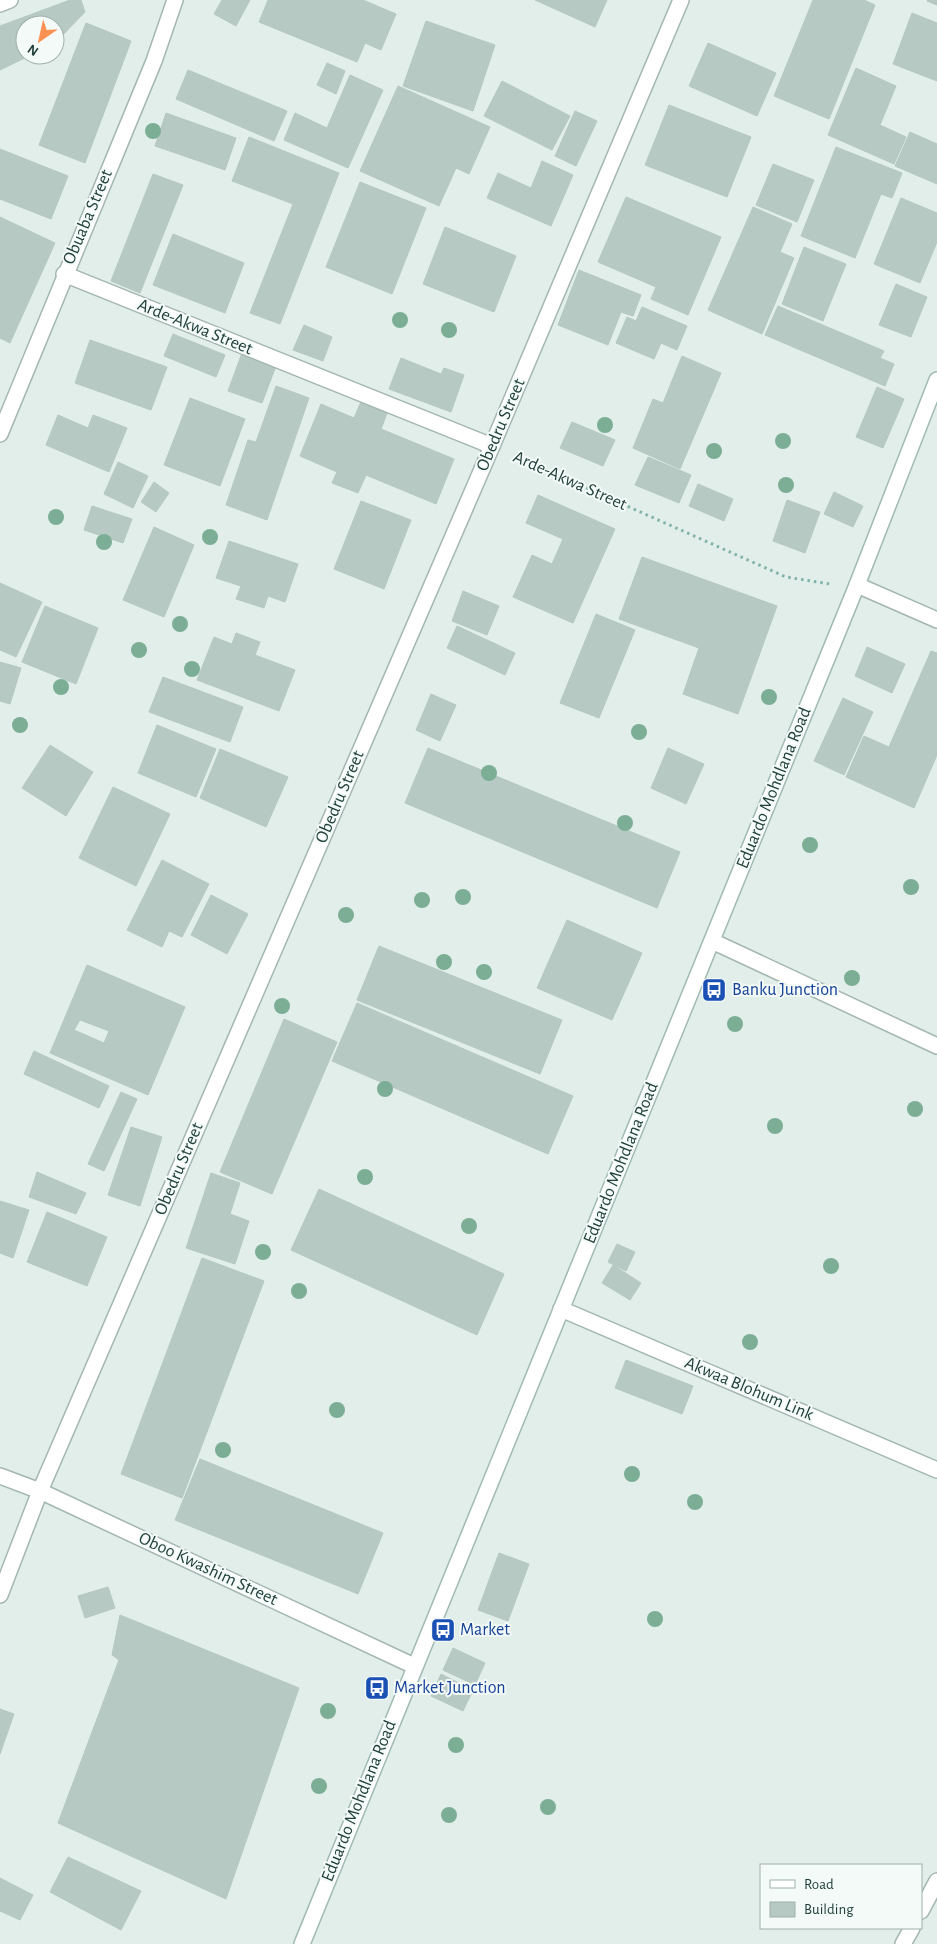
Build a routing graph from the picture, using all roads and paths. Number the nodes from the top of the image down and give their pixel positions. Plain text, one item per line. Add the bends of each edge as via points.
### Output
1 (10, 0) edge
2 (175, 0) edge
3 (681, 0) edge
4 (0, 4) edge
5 (64, 274) junction
6 (937, 380) edge
7 (0, 434) edge
8 (492, 446) junction
9 (856, 585) junction
10 (937, 620) edge
11 (712, 941) junction
12 (937, 1046) edge
13 (562, 1309) junction
14 (937, 1470) edge
15 (0, 1476) edge
16 (40, 1491) junction
17 (0, 1595) edge
18 (414, 1666) junction
19 (937, 1881) edge
20 (922, 1909) edge
21 (911, 1929) edge
22 (302, 1944) edge
23 (903, 1944) edge

1 - 4 street
2 - 5 street, Obuaba Street via 154,60
3 - 8 street, Obedru Street
5 - 7 street, Obuaba Street
5 - 8 street, Arde-Akwa Street
6 - 9 street, Eduardo Mohdlana Road
8 - 9 path, Arde-Akwa Street via 786,577 823,584
8 - 16 street, Obedru Street
9 - 10 street
9 - 11 street, Eduardo Mohdlana Road
11 - 12 street
11 - 13 street, Eduardo Mohdlana Road
13 - 14 street, Akwaa Blohum Link
13 - 18 street, Eduardo Mohdlana Road
15 - 16 street, Oboo Kwashim Street
16 - 17 street, Obedru Street
16 - 18 street, Oboo Kwashim Street
18 - 22 street, Eduardo Mohdlana Road
19 - 20 street
21 - 23 street

